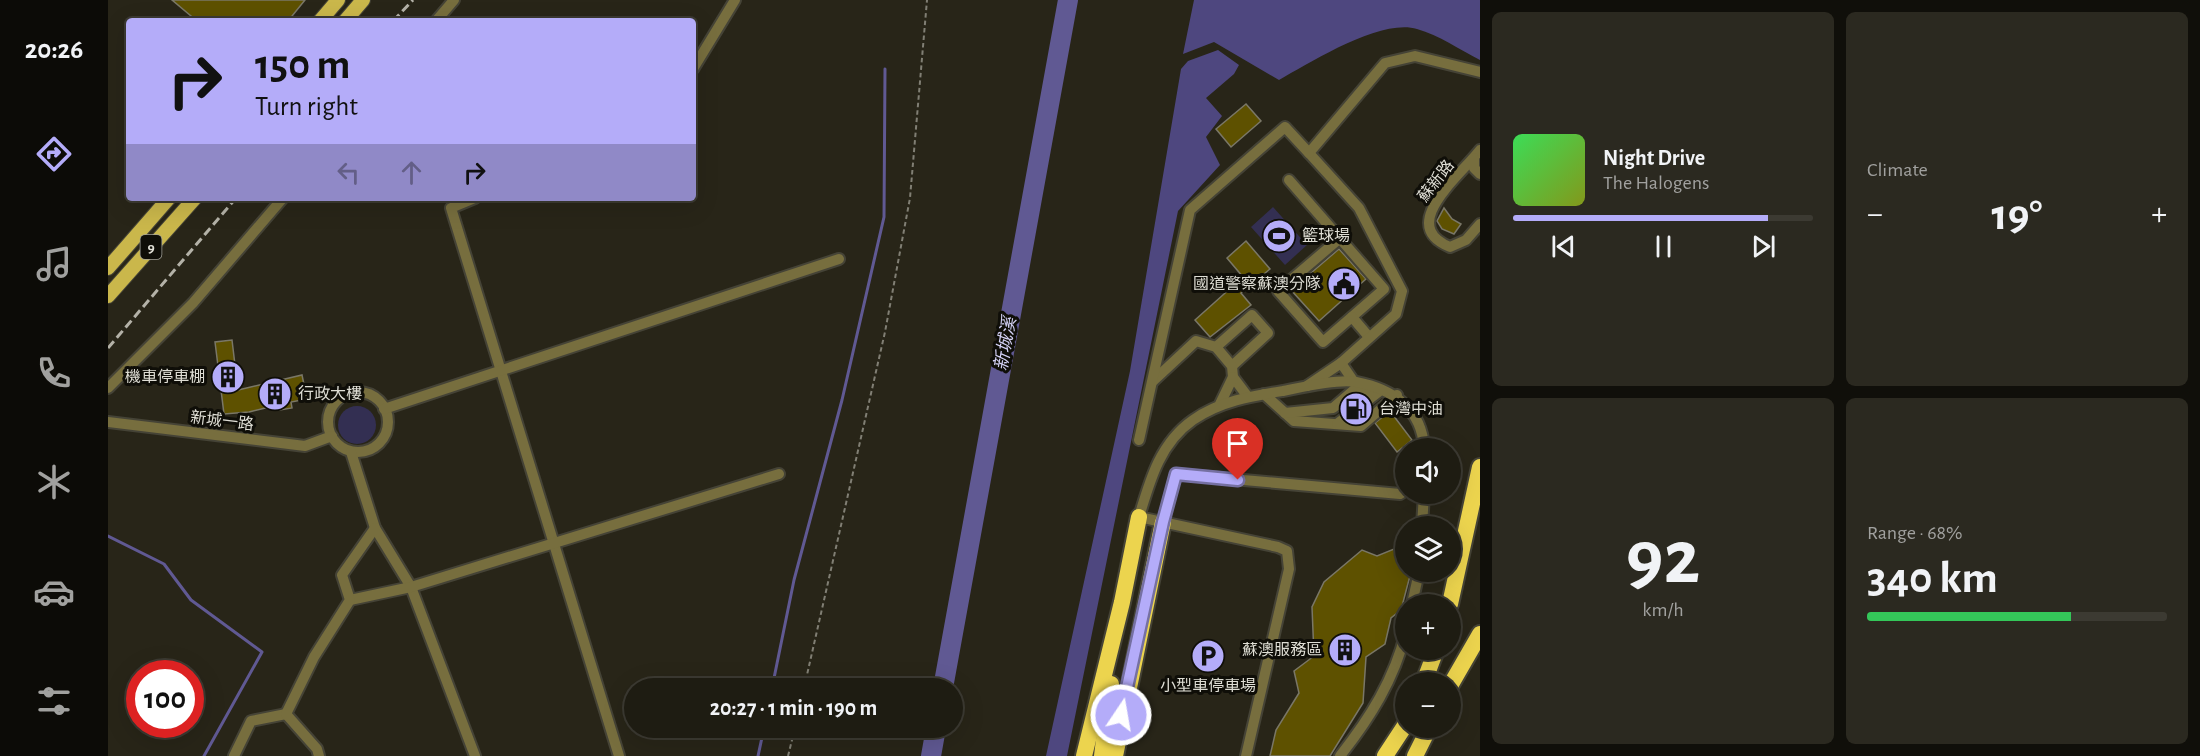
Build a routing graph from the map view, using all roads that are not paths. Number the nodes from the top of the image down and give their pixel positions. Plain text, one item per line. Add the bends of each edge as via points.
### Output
1 (338, 0) edge
2 (363, 0) edge
3 (454, 0) edge
4 (735, 0) edge
5 (323, 18) edge
6 (348, 18) edge
7 (439, 18) edge
8 (696, 64) edge
9 (1480, 72) edge
10 (1309, 153) junction
11 (1477, 154) edge
12 (1480, 174) edge
13 (1289, 180) dead end
14 (166, 201) edge
15 (192, 201) edge
16 (280, 201) edge
17 (468, 201) edge
18 (1480, 224) edge
19 (1339, 239) junction
20 (839, 259) dead end
21 (108, 268) edge
22 (108, 296) edge
23 (1352, 317) junction
24 (1370, 337) junction
25 (1216, 347) junction
26 (1341, 363) junction
27 (501, 371) junction
28 (1232, 371) junction
29 (1153, 381) junction
30 (1354, 382) junction
31 (1307, 387) junction
32 (108, 388) edge
33 (1381, 390) junction
34 (1264, 394) junction
35 (1397, 395) junction
36 (1248, 397) junction
37 (1220, 405) junction
38 (384, 409) junction
39 (1285, 413) junction
40 (108, 423) edge
41 (1337, 424) junction
42 (332, 436) junction
43 (1423, 438) edge
44 (1139, 440) dead end
45 (351, 452) junction
46 (1480, 467) edge
47 (779, 474) dead end
48 (1395, 494) edge
49 (1139, 517) junction
50 (1163, 522) junction
51 (375, 528) junction
52 (555, 542) junction
53 (411, 587) junction
54 (1452, 594) edge
55 (351, 600) junction
56 (1122, 602) junction
57 (1480, 634) edge
58 (1397, 660) edge
59 (1457, 672) edge
60 (286, 714) junction
61 (1121, 715) junction
62 (1398, 738) edge
63 (1401, 738) edge
64 (1424, 738) edge
65 (1431, 738) edge
66 (234, 756) edge
67 (319, 756) edge
68 (475, 756) edge
69 (619, 756) edge
70 (1084, 756) edge
71 (1102, 756) edge
72 (1115, 756) edge
73 (1121, 756) edge
74 (1246, 756) edge
75 (1340, 756) edge
76 (1385, 756) edge
77 (1393, 756) edge
78 (1415, 756) edge
79 (1423, 756) edge

1 - 5 main road
2 - 6 main road
3 - 7 street
4 - 8 street
9 - 10 street via 1415,56 1385,63
10 - 24 street via 1359,208 1402,291 1396,314
10 - 29 street via 1285,127 1190,210
11 - 12 street, 蘇新路 via 1474,168
11 - 18 street, 蘇新路 via 1428,213 1428,229 1437,241 1450,247 1466,240
13 - 19 street
14 - 21 main road, 9
15 - 22 main road, 9
16 - 32 street via 193,303
17 - 27 street via 451,208
19 - 23 street via 1384,289
19 - 23 street via 1278,291 1323,342
20 - 27 street
23 - 24 street
24 - 26 street
25 - 28 street
25 - 28 street via 1252,315 1268,333
25 - 29 street via 1196,340
26 - 30 street
26 - 31 street
27 - 38 street
27 - 52 street
28 - 36 street
28 - 37 street
29 - 44 street
30 - 31 street
30 - 33 street
31 - 34 street
33 - 35 street
33 - 39 street via 1355,389 1334,408
33 - 41 street
34 - 36 street
34 - 39 street
35 - 41 street via 1360,426
35 - 43 street via 1414,412
36 - 37 street
37 - 49 street via 1192,420 1165,447
38 - 42 street via 370,395 344,396 330,411 328,426
38 - 45 street via 388,424 380,443 366,451
39 - 41 street via 1294,421
40 - 42 street, 新城一路 via 305,446
42 - 45 street
45 - 51 street
46 - 54 highway
47 - 52 street
48 - 50 street via 1176,474
49 - 50 street
49 - 56 highway
50 - 61 highway
50 - 74 street via 1287,551 1289,569
51 - 53 street
51 - 55 street via 342,575
52 - 53 street
52 - 69 street
53 - 55 street
53 - 68 street
55 - 60 street via 314,657
56 - 70 highway
56 - 71 highway
57 - 59 highway
58 - 75 street via 1378,704
60 - 66 street via 251,720
60 - 67 street
61 - 72 highway
61 - 73 highway
62 - 76 highway
63 - 77 highway
64 - 78 highway
65 - 79 highway

